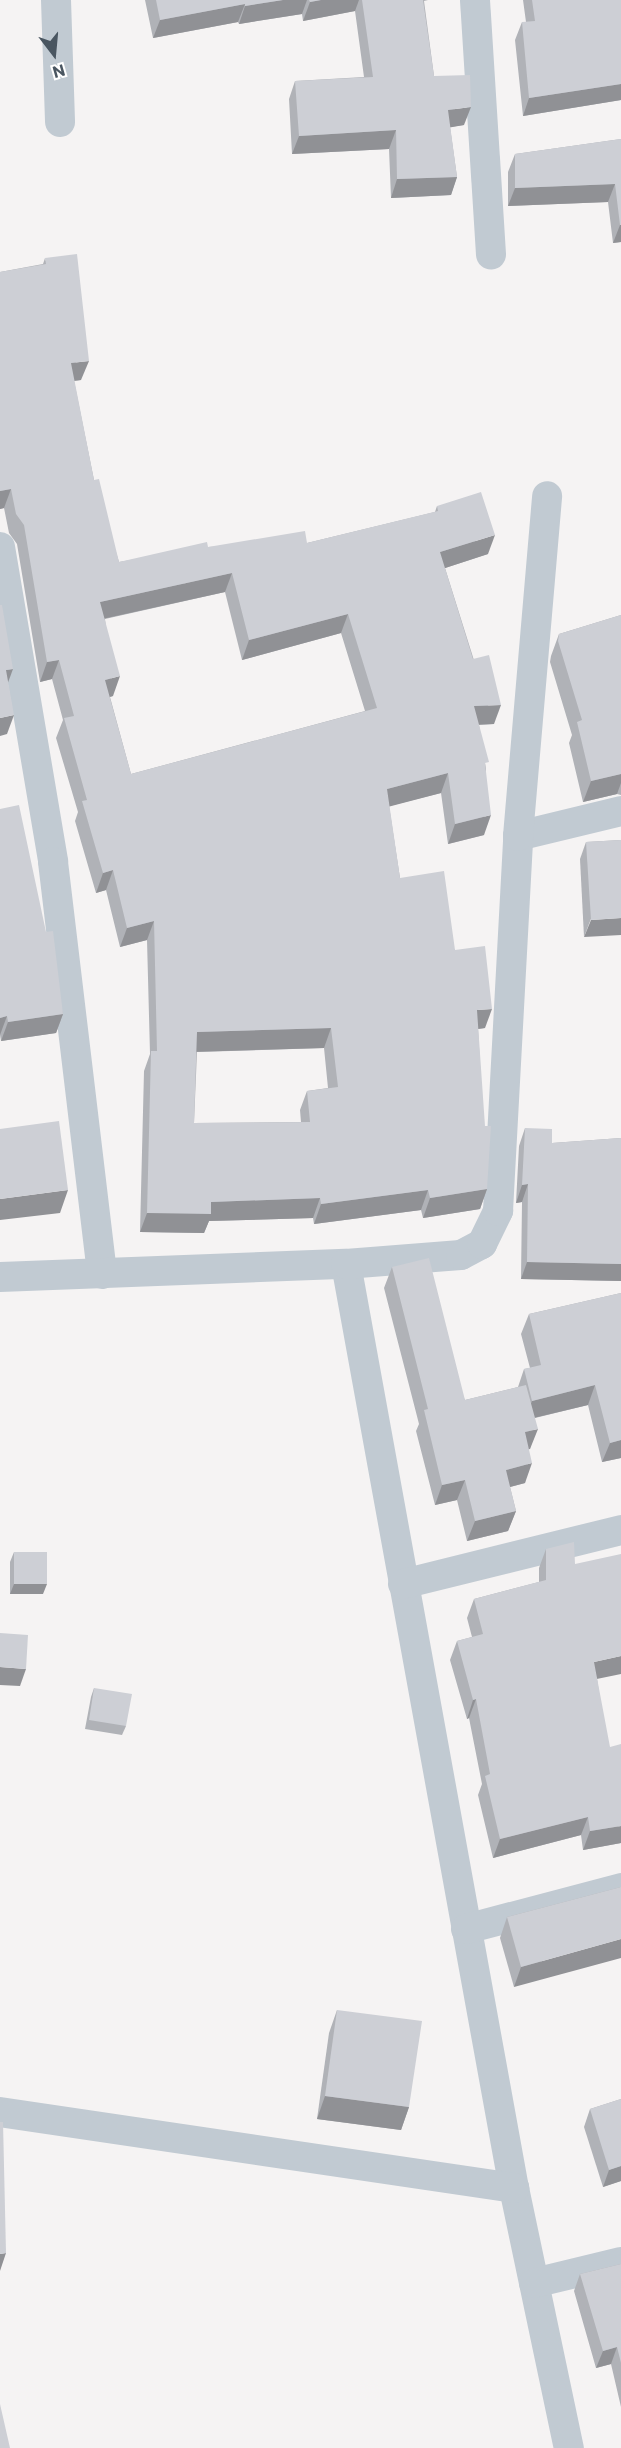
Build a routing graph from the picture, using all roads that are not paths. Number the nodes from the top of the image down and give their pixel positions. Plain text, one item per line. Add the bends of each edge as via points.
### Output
1 (57, 0) edge
2 (476, 0) edge
3 (60, 122) dead end
4 (491, 254) dead end
5 (547, 496) dead end
6 (0, 547) edge
7 (621, 811) edge
8 (518, 836) junction
9 (346, 1264) junction
10 (102, 1274) junction
11 (0, 1277) edge
12 (621, 1530) edge
13 (403, 1584) junction
14 (621, 1888) edge
15 (466, 1929) junction
16 (0, 2112) edge
17 (514, 2188) junction
18 (621, 2262) edge
19 (534, 2283) junction
20 (569, 2448) edge

1 - 3 street
2 - 4 street
5 - 8 street
6 - 10 street via 53,862
7 - 8 street
8 - 9 street via 498,1211 482,1244 461,1255
9 - 10 street
9 - 13 street
10 - 11 street
12 - 13 street
13 - 15 street
14 - 15 street
15 - 17 street
16 - 17 street
17 - 19 street
18 - 19 street
19 - 20 street

